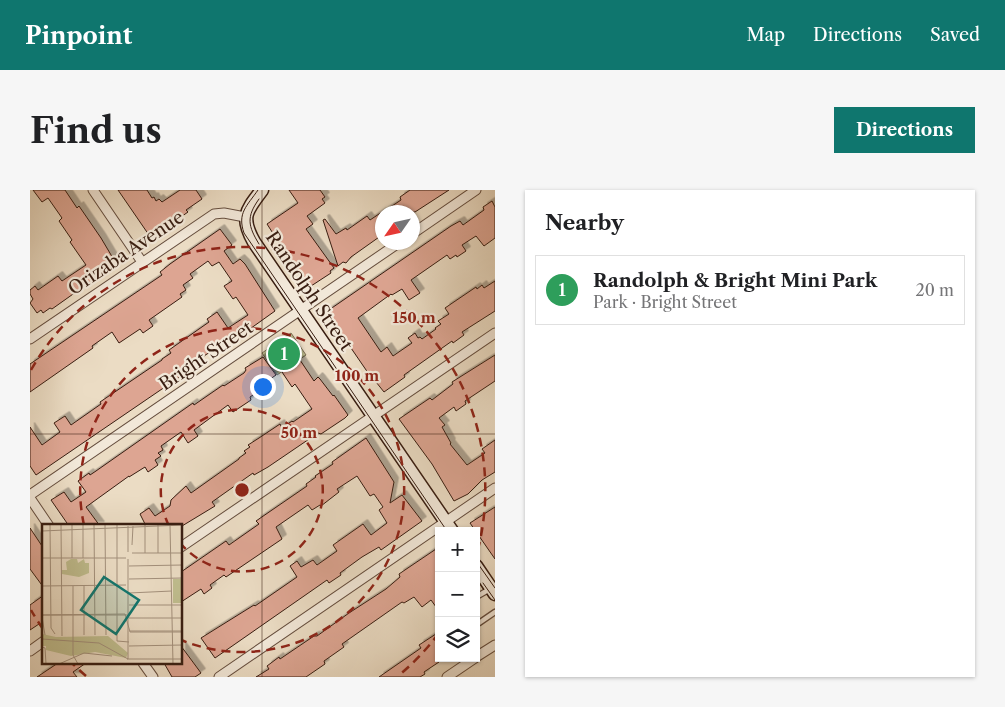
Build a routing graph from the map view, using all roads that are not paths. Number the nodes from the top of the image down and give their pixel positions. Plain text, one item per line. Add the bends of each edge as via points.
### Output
1 (93, 190) edge
2 (262, 190) edge
3 (476, 190) edge
4 (245, 216) junction
5 (420, 228) edge
6 (389, 250) edge
7 (142, 262) junction
8 (301, 311) junction
9 (495, 333) edge
10 (33, 336) edge
11 (374, 417) junction
12 (495, 488) edge
13 (30, 496) edge
14 (48, 524) edge
15 (449, 526) edge
16 (182, 547) edge
17 (480, 572) edge
18 (493, 591) edge
19 (480, 596) edge
20 (495, 612) edge
21 (480, 620) edge
22 (42, 642) edge
23 (495, 645) edge
24 (30, 650) edge
25 (480, 655) edge
26 (470, 662) edge
27 (144, 664) edge
28 (153, 677) edge
29 (219, 677) edge
30 (447, 677) edge

1 - 7 street
2 - 4 street
3 - 5 street
4 - 7 street, Orizaba Avenue via 214,214
4 - 8 street, Randolph Street via 254,242
6 - 8 street, Bright Street
7 - 10 street, Orizaba Avenue
8 - 11 street, Randolph Street
8 - 13 street, Bright Street
9 - 11 street
11 - 15 street, Randolph Street
11 - 16 street
12 - 15 street
13 - 14 street
15 - 29 street
17 - 18 street
18 - 19 lane
20 - 21 lane
22 - 24 street
23 - 25 street
26 - 30 street
27 - 28 street

